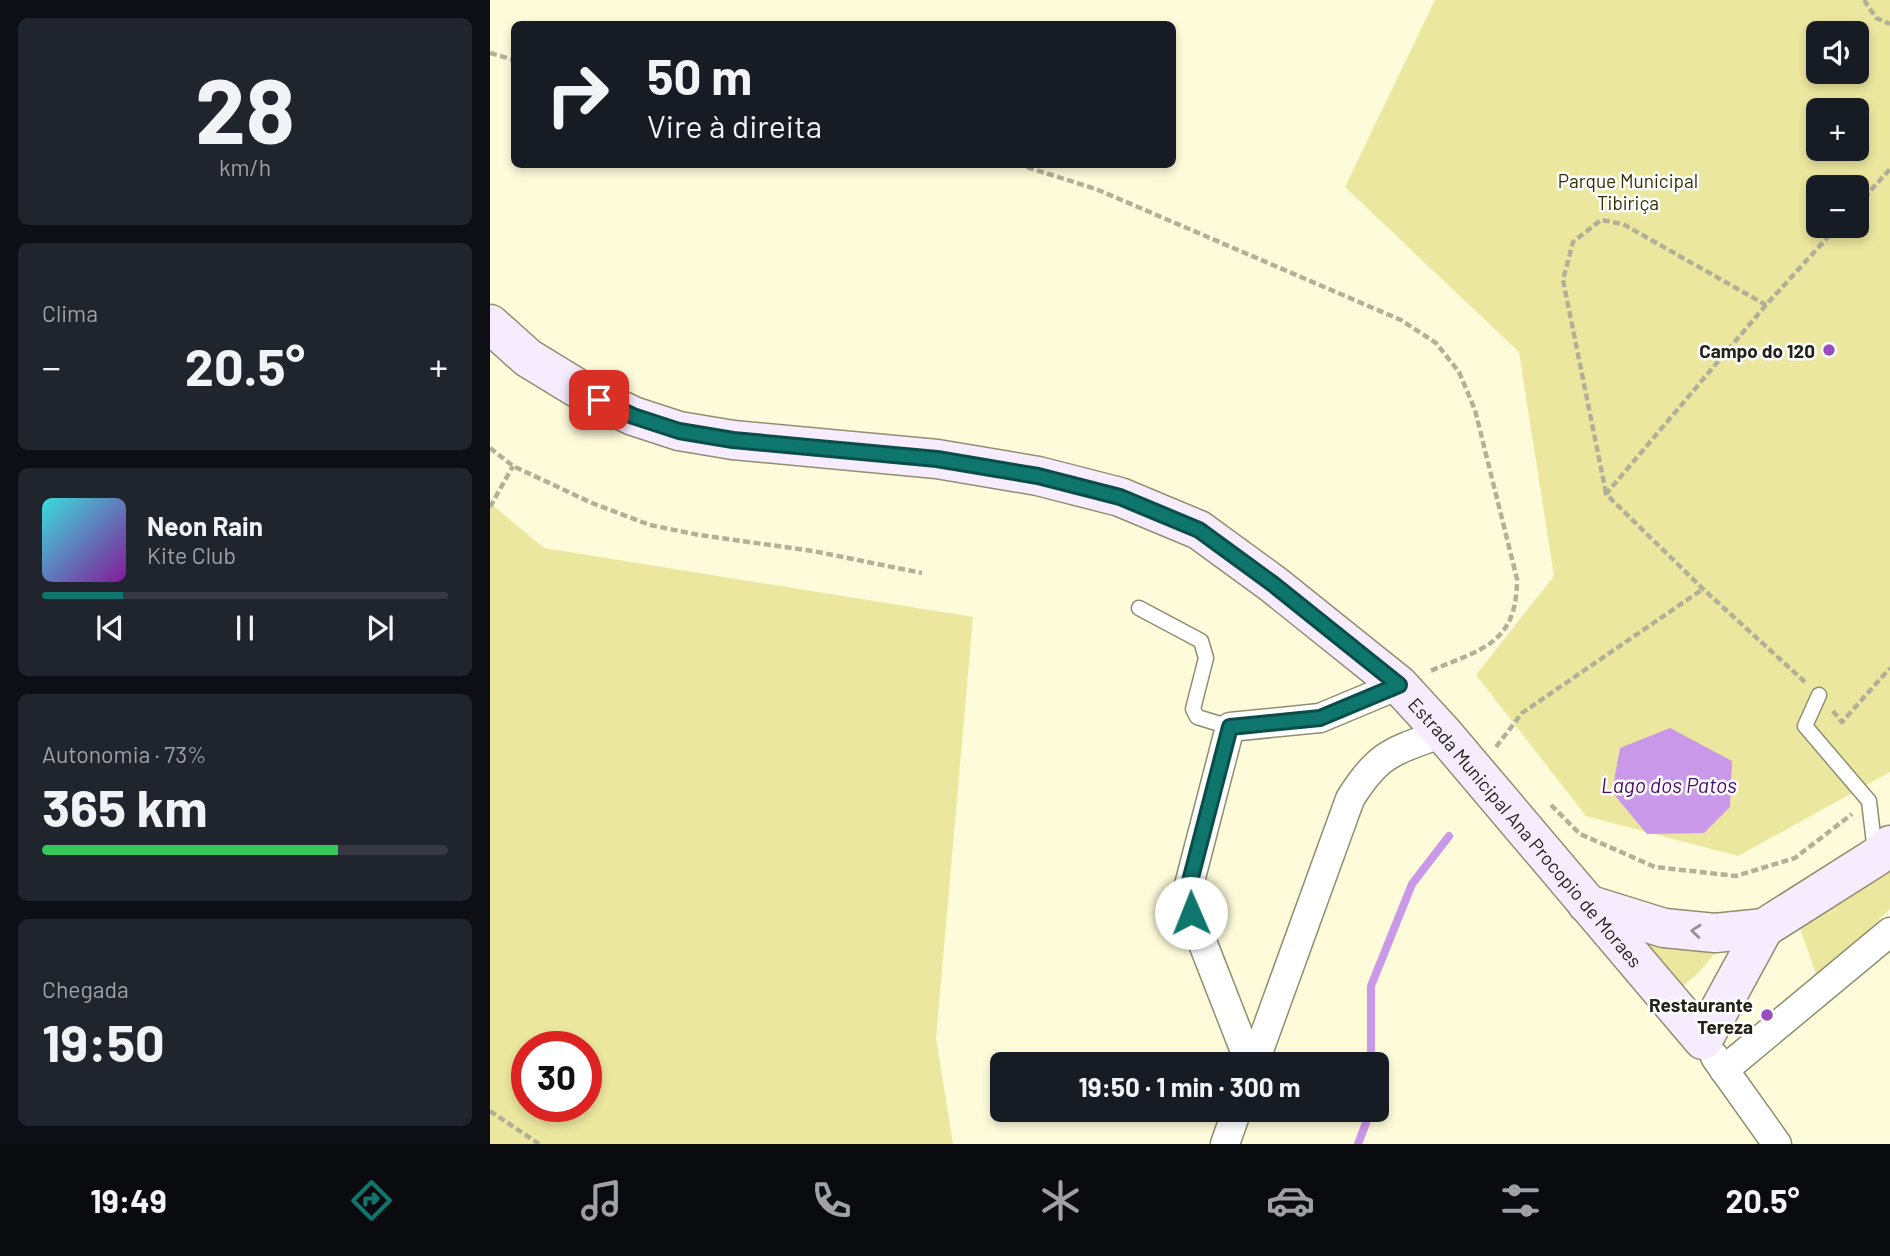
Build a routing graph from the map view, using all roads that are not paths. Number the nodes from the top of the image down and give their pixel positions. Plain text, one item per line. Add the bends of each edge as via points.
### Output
1 (490, 324) edge
2 (1139, 608) dead end
3 (1399, 685) junction
4 (1819, 695) road end
5 (1230, 727) junction
6 (1443, 733) junction
7 (1883, 851) edge
8 (1587, 904) junction
9 (1764, 928) junction
10 (1890, 932) edge
11 (1247, 1052) edge
12 (1256, 1052) edge
13 (1714, 1055) junction
14 (1233, 1122) edge
15 (1225, 1144) edge
16 (1777, 1144) edge

1 - 3 street, Estrada Municipal Ana Procopio de Moraes via 528,358 582,391 633,416 679,431 937,459 1038,476 1120,497 1199,530
2 - 5 lane via 1200,641 1206,658 1193,709 1197,717
3 - 5 street via 1320,718
3 - 6 street, Estrada Municipal Ana Procopio de Moraes
4 - 7 lane via 1805,726 1869,801
5 - 11 street via 1188,889 1191,913
6 - 8 street, Estrada Municipal Ana Procopio de Moraes
6 - 12 street via 1390,752 1366,772 1350,799
7 - 9 street
9 -> 8 street via 1715,933 1664,928
8 - 13 street, Estrada Municipal Ana Procopio de Moraes
9 - 13 street
10 - 13 street
13 - 16 street
14 - 15 street

